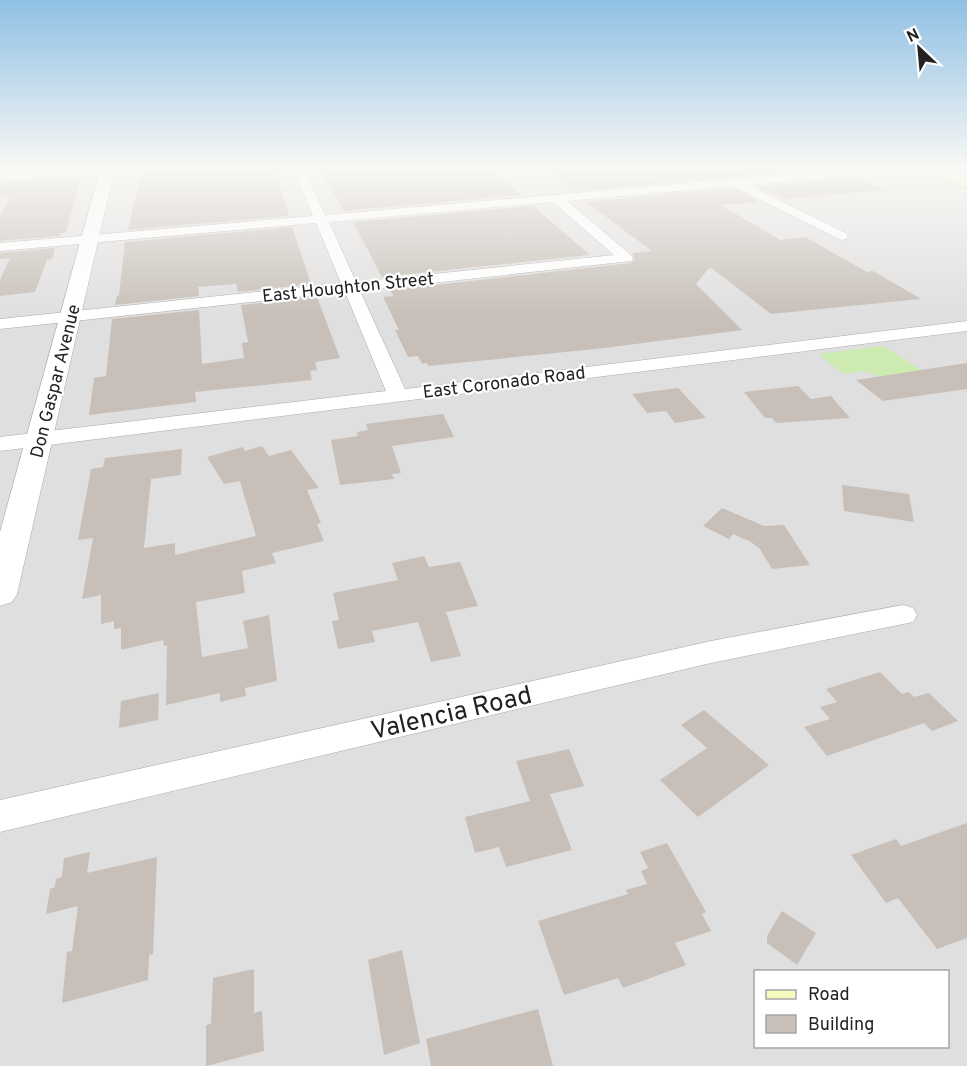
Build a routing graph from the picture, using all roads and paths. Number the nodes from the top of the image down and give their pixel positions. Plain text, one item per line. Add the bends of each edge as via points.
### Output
1 (95, 217) edge
2 (348, 217) edge
3 (578, 217) edge
4 (803, 217) edge
5 (322, 219) junction
6 (841, 236) dead end
7 (90, 239) junction
8 (0, 247) edge
9 (350, 287) junction
10 (70, 317) junction
11 (0, 324) edge
12 (967, 326) edge
13 (398, 395) junction
14 (41, 439) junction
15 (0, 444) edge
16 (0, 594) edge
17 (903, 615) dead end
18 (0, 816) edge

1 - 7 street, Don Gaspar Avenue
2 - 5 street
3 - 9 street, East Houghton Street via 626,258
4 - 6 street
5 - 7 street
5 - 9 street
7 - 8 street
7 - 10 street, Don Gaspar Avenue
9 - 10 street, East Houghton Street
9 - 13 street
10 - 11 street, East Houghton Street
10 - 14 street, Don Gaspar Avenue
12 - 13 street, East Coronado Road
13 - 14 street, East Coronado Road
14 - 15 street, East Coronado Road
14 - 16 street, Don Gaspar Avenue
17 - 18 street, Valencia Road via 711,652

